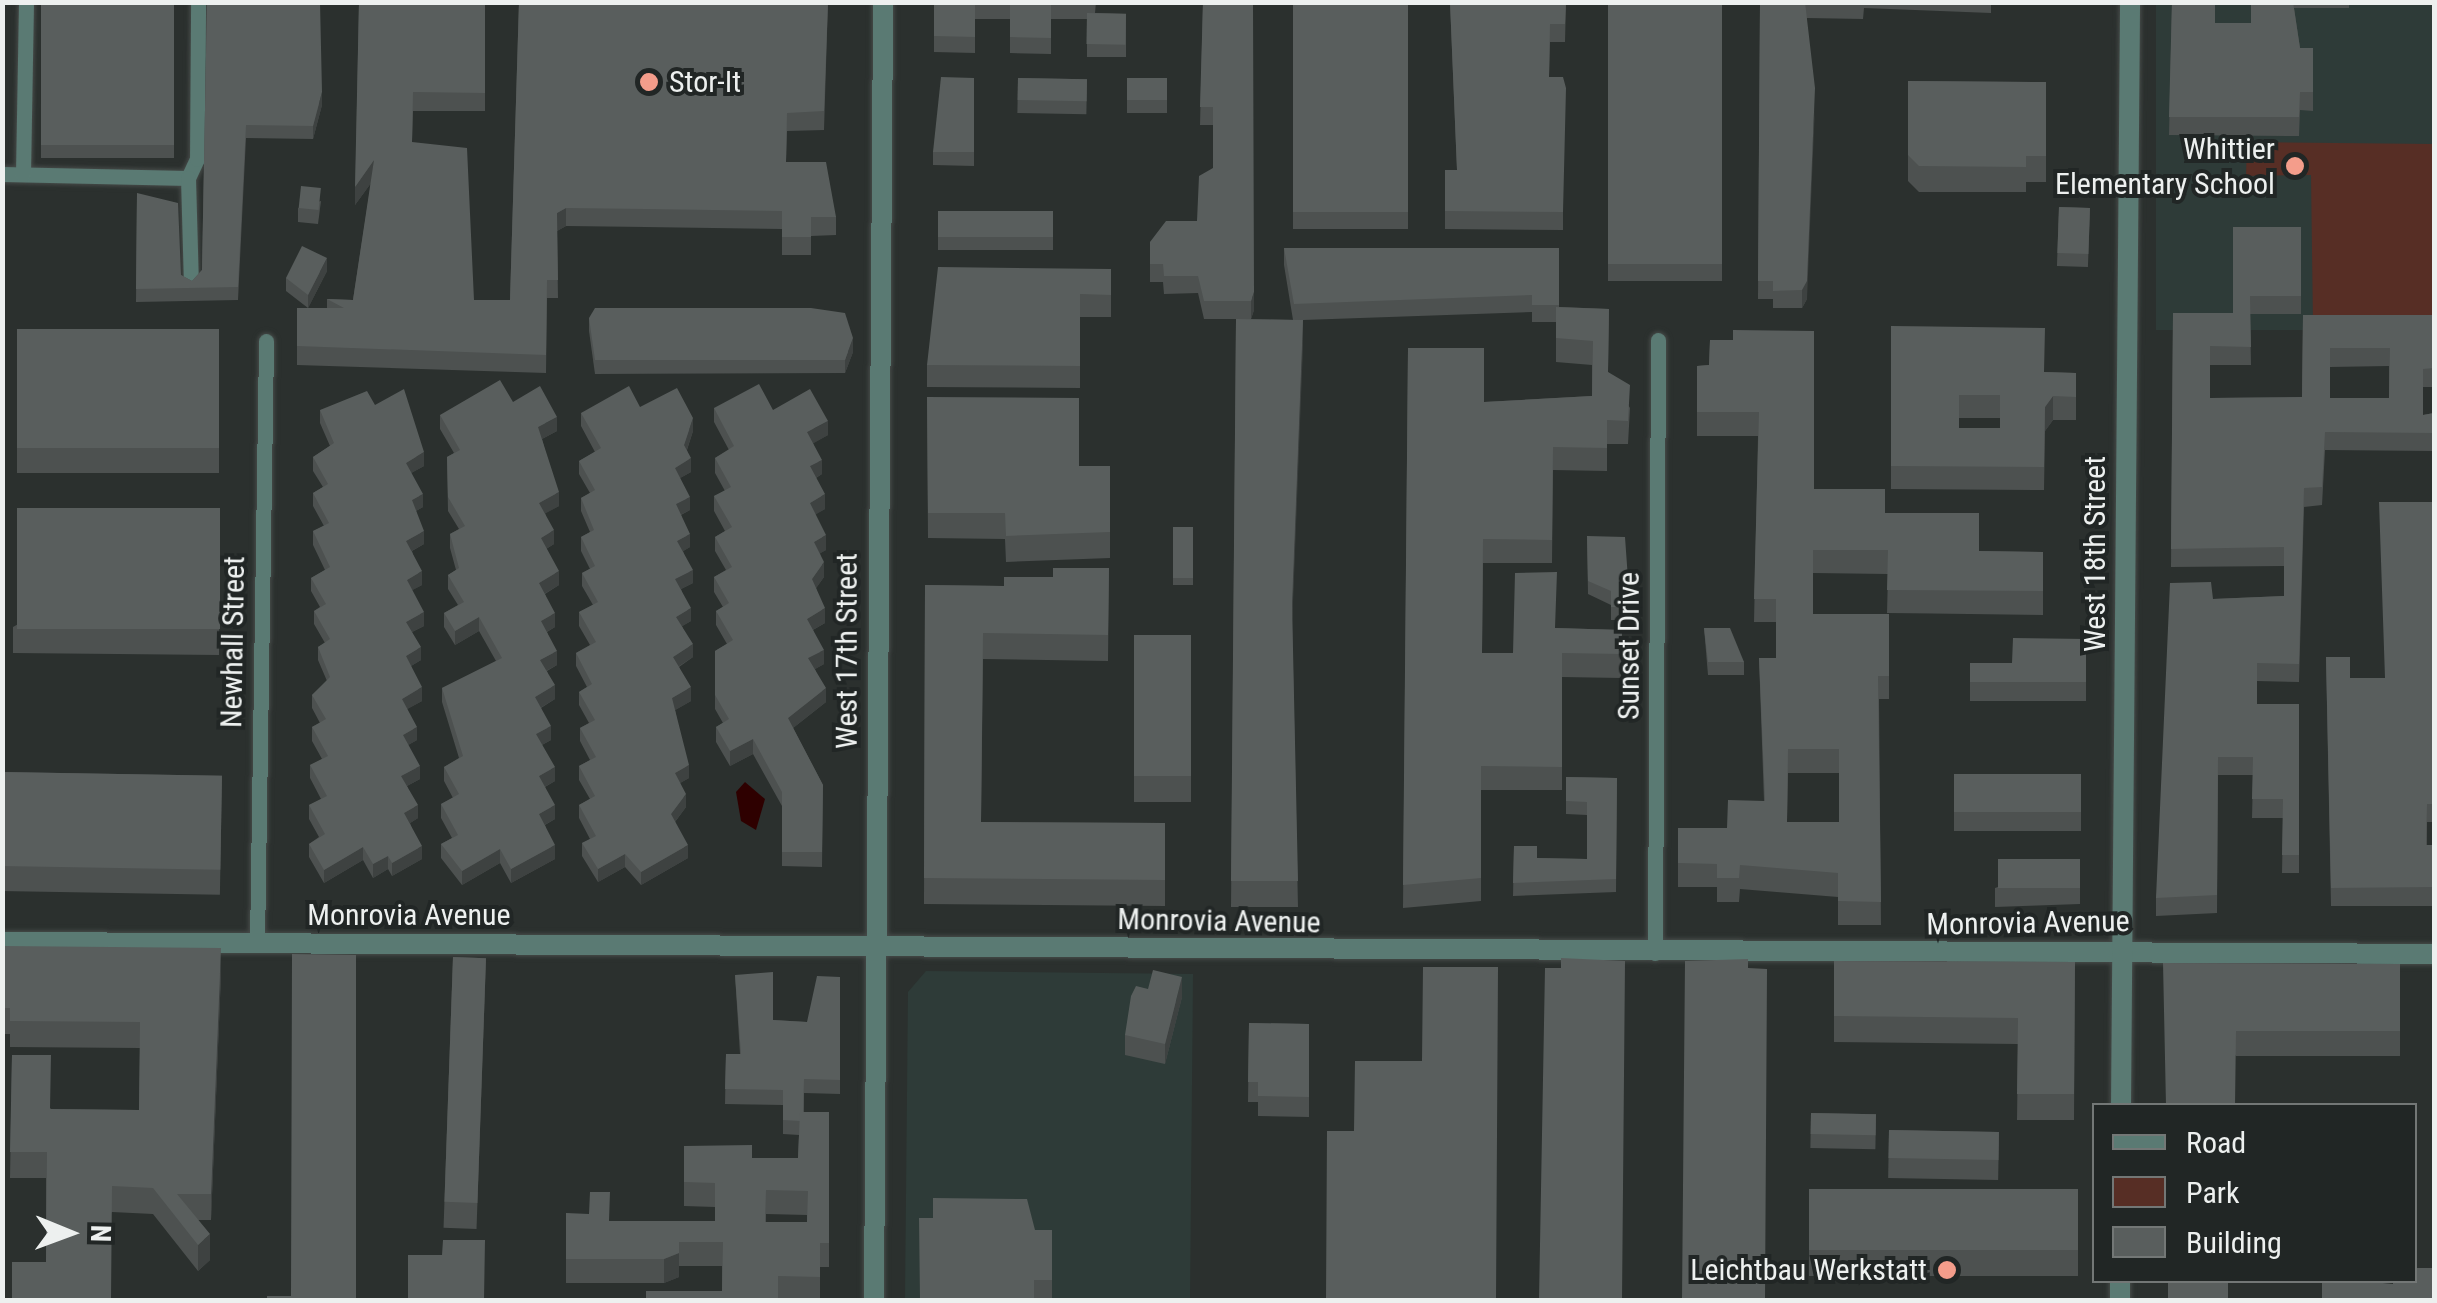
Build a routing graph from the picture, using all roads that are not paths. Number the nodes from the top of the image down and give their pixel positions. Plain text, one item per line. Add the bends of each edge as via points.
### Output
1 (26, 2) edge
2 (198, 2) edge
3 (884, 2) edge
4 (2130, 2) edge
5 (2, 174) edge
6 (23, 174) junction
7 (188, 178) junction
8 (191, 283) edge
9 (1658, 340) dead end
10 (266, 341) dead end
11 (2, 942) edge
12 (257, 944) junction
13 (876, 948) junction
14 (2123, 952) junction
15 (1655, 953) junction
16 (2434, 954) edge
17 (2122, 1103) edge
18 (874, 1300) edge

1 - 6 street
2 - 7 street via 197,158
3 - 13 street, West 17th Street
4 - 14 street, West 18th Street
5 - 6 street
6 - 7 street
7 - 8 street
9 - 15 street, Sunset Drive
10 - 12 street, Newhall Street
11 - 12 street, Monrovia Avenue
12 - 13 street, Monrovia Avenue
13 - 15 street, Monrovia Avenue
13 - 18 street, West 17th Street
14 - 15 street, Monrovia Avenue
14 - 16 street, Monrovia Avenue
14 - 17 street, West 18th Street

